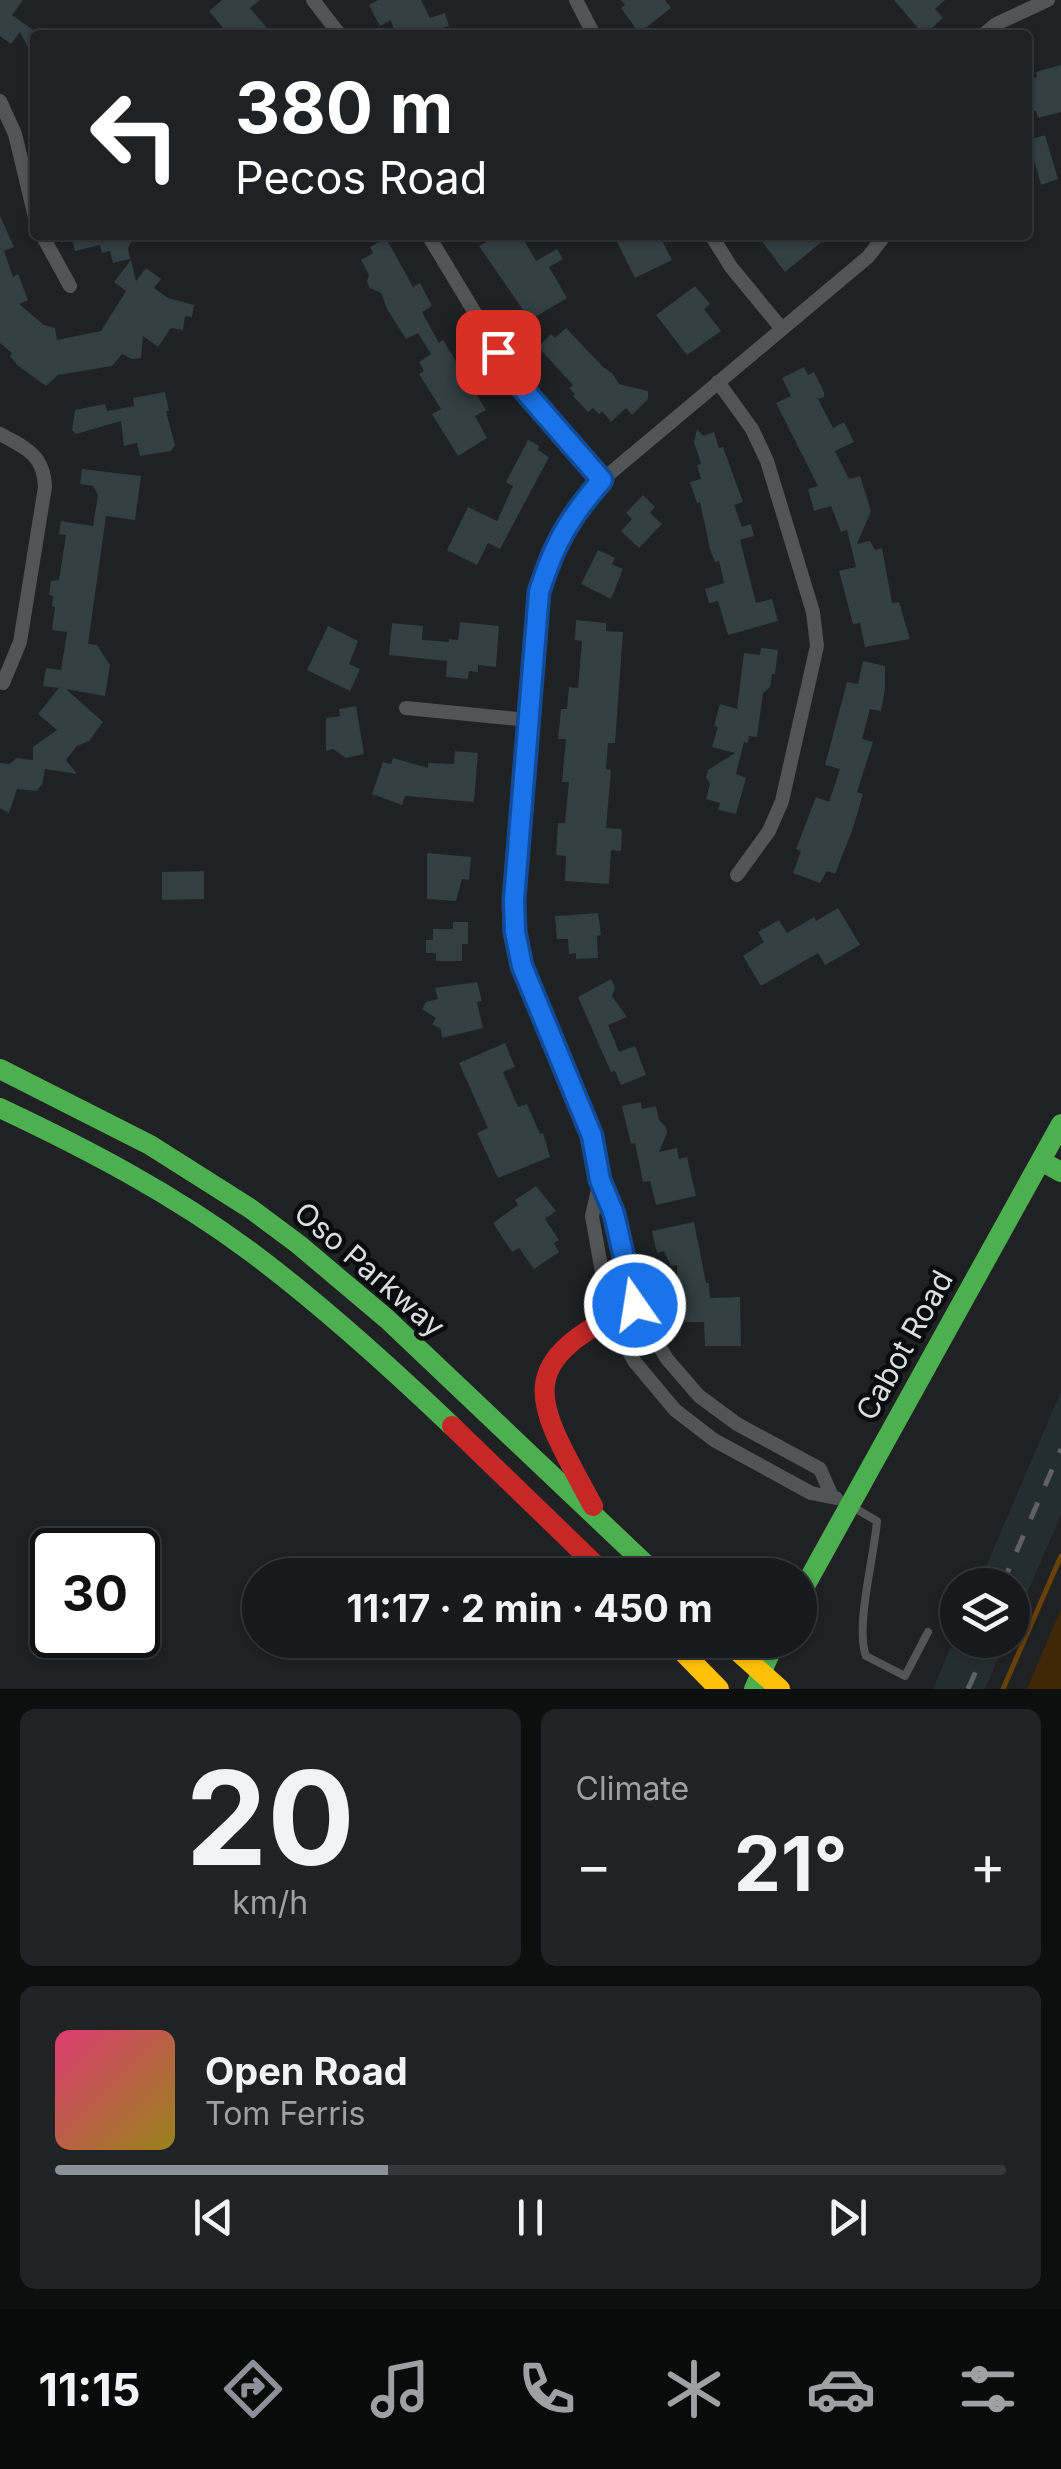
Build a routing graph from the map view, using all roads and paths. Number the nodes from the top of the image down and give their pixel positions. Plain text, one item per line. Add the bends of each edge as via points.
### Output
1 (313, 0) edge
2 (576, 0) edge
3 (1048, 0) edge
4 (336, 30) edge
5 (591, 30) edge
6 (989, 30) edge
7 (0, 102) edge
8 (30, 197) edge
9 (45, 240) edge
10 (431, 240) edge
11 (714, 240) edge
12 (881, 240) edge
13 (70, 286) dead end
14 (782, 328) junction
15 (718, 382) junction
16 (0, 434) edge
17 (602, 480) junction
18 (3, 682) dead end
19 (406, 708) dead end
20 (528, 720) junction
21 (736, 876) dead end
22 (0, 1069) edge
23 (0, 1108) edge
24 (1061, 1124) edge
25 (1041, 1161) junction
26 (1061, 1172) edge
27 (600, 1180) junction
28 (635, 1305) junction
29 (610, 1317) junction
30 (831, 1494) junction
31 (850, 1506) junction
32 (601, 1522) junction
33 (588, 1558) edge
34 (639, 1558) edge
35 (817, 1565) edge
36 (928, 1632) dead end
37 (689, 1658) edge
38 (739, 1658) edge
39 (768, 1658) edge
40 (758, 1681) edge
41 (719, 1689) edge
42 (780, 1689) edge

1 - 4 street
2 - 5 street
3 - 6 street
7 - 8 street
9 - 13 street
10 - 17 street via 516,381
11 - 14 street
12 - 14 street
14 - 15 street
15 - 17 street
15 - 21 street via 767,461 813,612 817,646 782,801 770,831
16 - 18 street via 34,455 44,470 20,642
17 - 20 street via 572,514 543,577
19 - 20 street
20 - 27 street via 515,932 535,1002 592,1136
22 - 32 main road, Oso Parkway via 150,1145 251,1209 387,1319
23 - 33 main road, Oso Parkway via 147,1183 251,1252 388,1366
24 - 25 main road, Cabot Road
25 - 26 main road
25 - 31 main road, Cabot Road
27 - 28 street
27 - 29 street via 592,1216
28 - 29 main road
28 - 30 street via 698,1396 820,1470
29 - 30 street via 674,1410 811,1494
29 - 32 main road via 556,1352 544,1395 550,1426
30 - 31 street
31 - 35 main road, Cabot Road
31 - 36 lane via 877,1521 861,1626 866,1656 905,1676
32 - 34 main road, Oso Parkway
37 - 41 main road
38 - 40 main road
39 - 40 main road
40 - 42 main road

